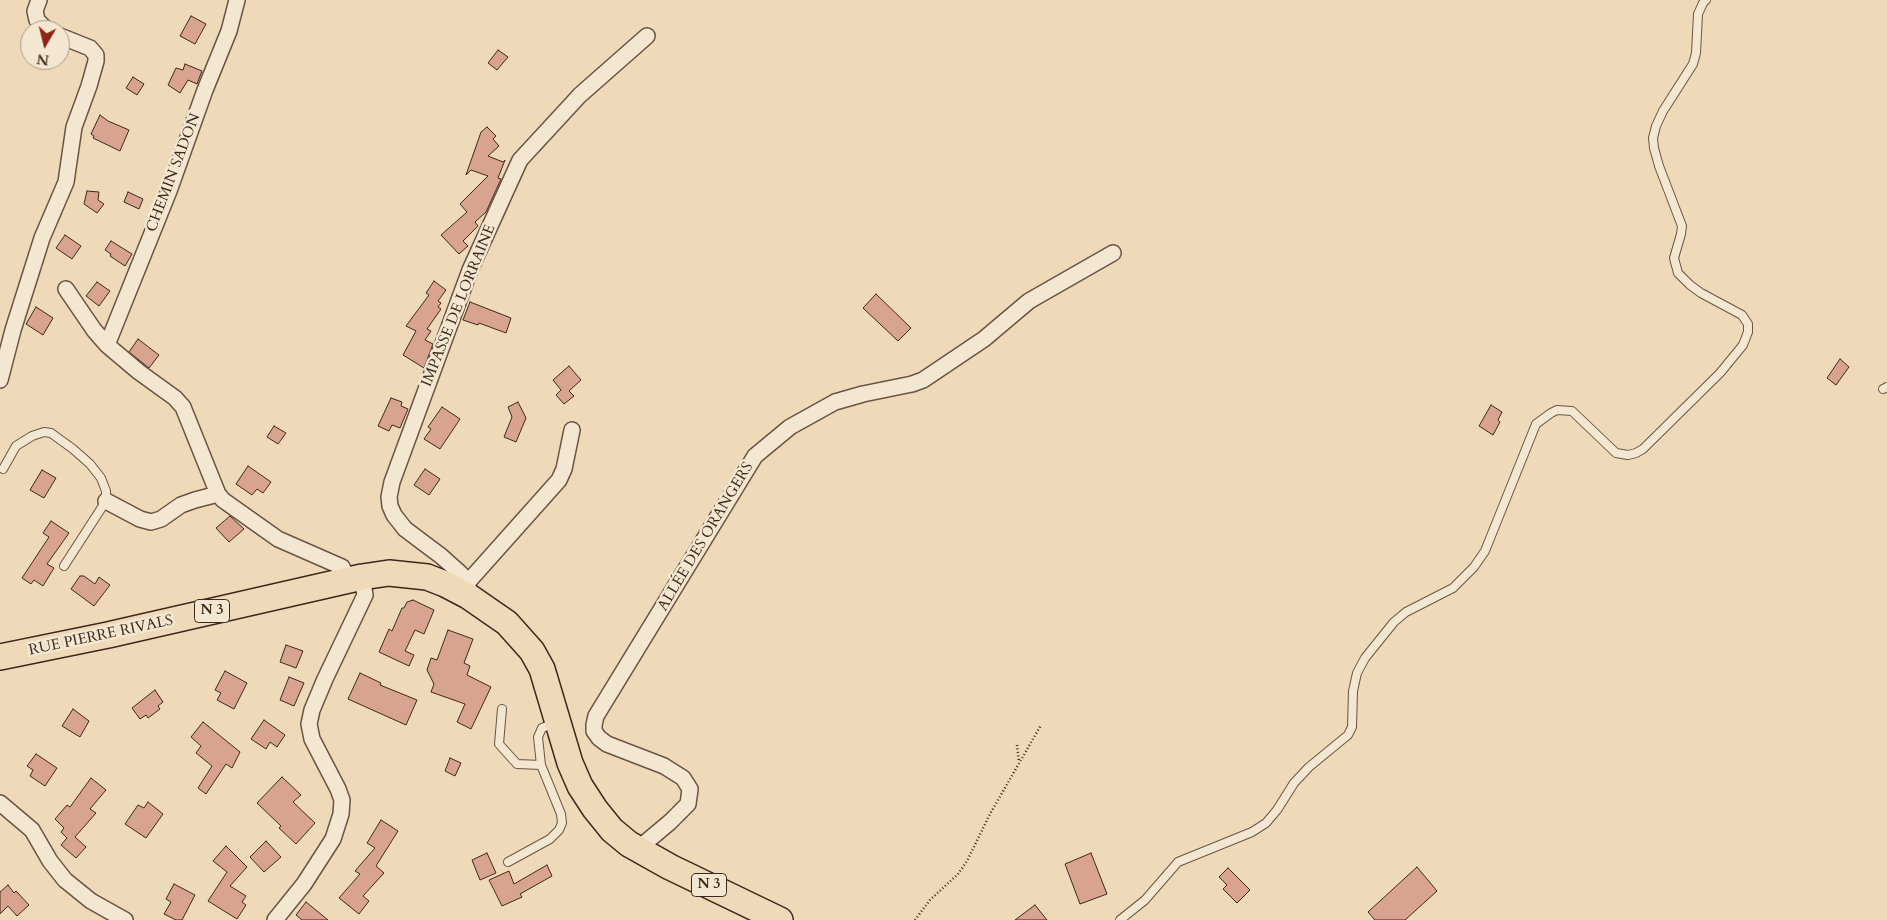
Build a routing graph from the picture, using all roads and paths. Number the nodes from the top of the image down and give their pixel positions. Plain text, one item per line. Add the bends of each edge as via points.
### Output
1 (39, 0) edge
2 (237, 0) edge
3 (1706, 0) edge
4 (37, 20) edge
5 (648, 36) dead end
6 (70, 40) edge
7 (1113, 253) dead end
8 (66, 289) dead end
9 (107, 345) junction
10 (0, 380) edge
11 (572, 430) dead end
12 (4, 469) dead end
13 (218, 494) junction
14 (106, 502) junction
15 (64, 566) dead end
16 (355, 578) junction
17 (468, 589) junction
18 (0, 657) edge
19 (502, 709) dead end
20 (557, 722) junction
21 (1041, 725) dead end
22 (1017, 746) dead end
23 (1019, 764) junction
24 (540, 765) junction
25 (0, 802) edge
26 (639, 848) junction
27 (508, 862) dead end
28 (125, 920) edge
29 (275, 920) edge
30 (780, 920) edge
31 (915, 920) edge
32 (1120, 920) edge

1 - 4 street via 35,11
2 - 9 street, CHEMIN SADON via 229,31 170,191
3 - 32 lane via 1698,14 1693,64 1659,118 1653,138 1654,148 1682,226 1674,258 1678,273 1701,293 1742,315 1748,324 1743,345 1720,373 1636,453 1616,453 1572,411 1557,410 1536,424 1484,551 1474,567 1453,588 1400,617 1365,658 1357,672 1352,727 1348,735 1294,783 1266,823 1252,832 1178,862 1145,900
5 - 17 street, IMPASSE DE LORRAINE via 580,95 520,160 470,270 392,482 389,497 394,515 405,529 442,556
6 - 10 street via 90,48 96,55 96,61 74,127 66,182 42,238 12,330
7 - 26 street, ALLÉE DES ORANGERS via 1029,301 984,339 923,380 835,402 790,427 755,456 596,716 594,731 599,738 664,766 683,778 690,789 688,804
8 - 9 street
9 - 13 street via 184,408
11 - 17 street via 559,480
12 - 14 lane via 16,446 32,436 51,433 90,464 101,478
13 - 14 street via 181,505 151,522
13 - 16 street via 278,539 342,567
14 - 15 lane
16 - 17 main road, RUE PIERRE RIVALS / N 3 via 390,573 427,578
16 - 18 main road, RUE PIERRE RIVALS / N 3
16 - 29 street via 365,595 325,679 309,724 312,739 340,794 341,814 333,839 304,884
17 - 20 main road, RUE PIERRE RIVALS / N 3 via 507,623 532,651 542,669
19 - 24 lane via 499,744 517,764
20 - 24 lane via 542,728 538,737
20 - 26 main road, RUE PIERRE RIVALS / N 3 via 580,786 612,830
21 - 23 path
22 - 23 path
23 - 31 path via 958,874 930,900
24 - 27 lane via 562,823 550,839
25 - 28 street via 32,830 65,880 91,901
26 - 30 main road, RUE PIERRE RIVALS / N 3 via 670,867

